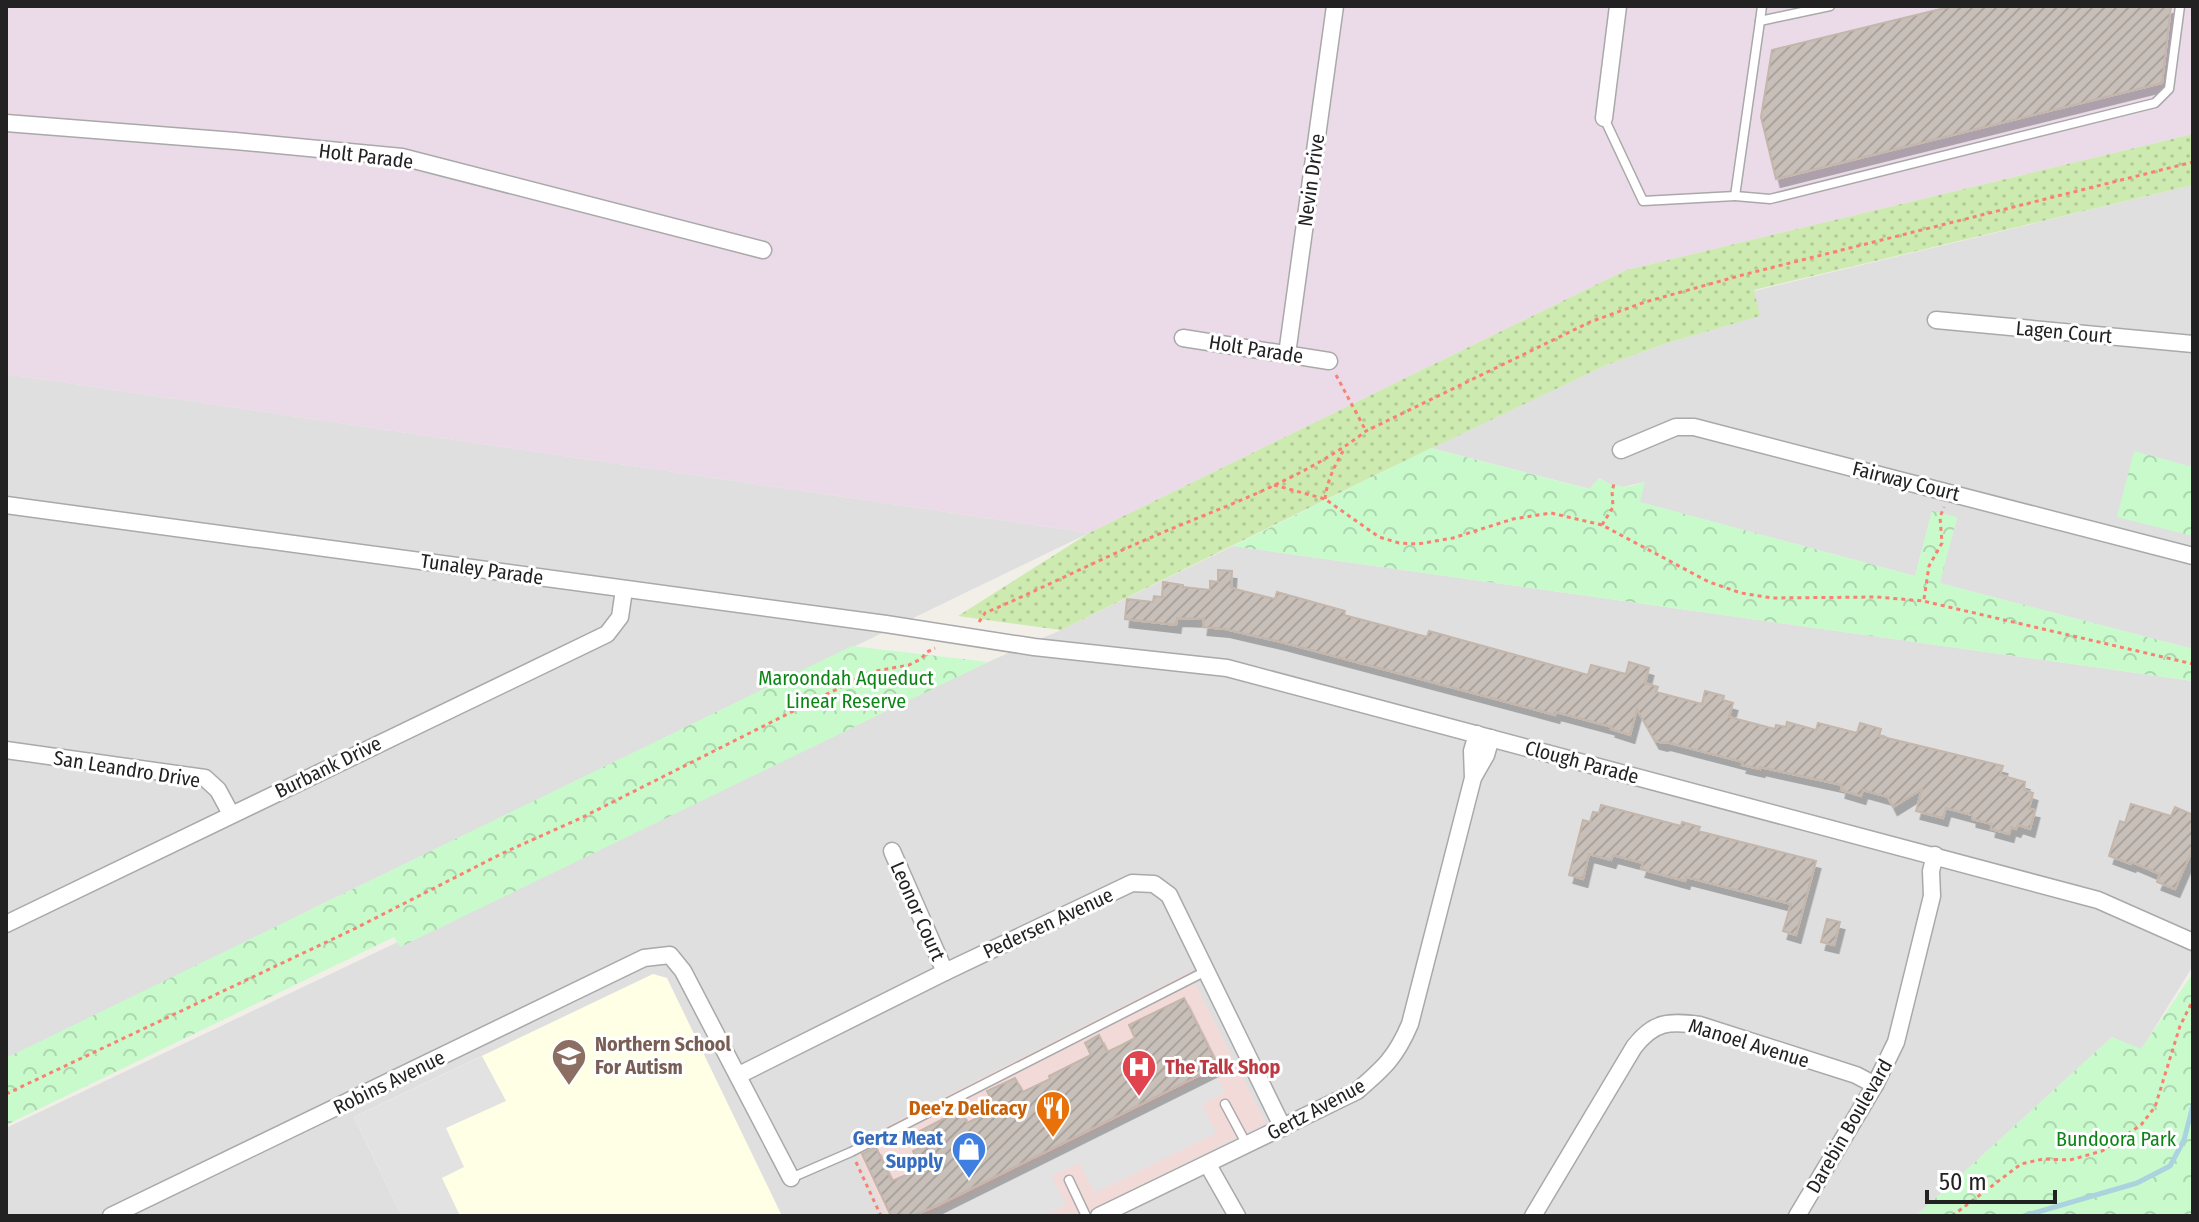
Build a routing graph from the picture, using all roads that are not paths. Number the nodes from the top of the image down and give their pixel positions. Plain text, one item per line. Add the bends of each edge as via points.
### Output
1 (1335, 6) edge
2 (1618, 6) edge
3 (1762, 6) edge
4 (1830, 6) edge
5 (2180, 6) edge
6 (1760, 21) junction
7 (1604, 118) joint
8 (6, 123) edge
9 (1735, 196) junction
10 (763, 250) dead end
11 (1936, 320) dead end
12 (1183, 338) dead end
13 (2193, 344) edge
14 (1287, 354) junction
15 (1329, 361) road end
16 (1621, 450) dead end
17 (6, 505) edge
18 (2193, 556) edge
19 (624, 590) junction
20 (958, 635) joint
21 (1484, 736) junction
22 (6, 750) edge
23 (231, 814) junction
24 (892, 851) dead end
25 (1942, 857) junction
26 (6, 924) edge
27 (2193, 942) edge
28 (1207, 970) junction
29 (945, 972) junction
30 (739, 1075) junction
31 (1875, 1085) junction
32 (1225, 1104) dead end
33 (1283, 1128) junction
34 (1247, 1146) junction
35 (1208, 1165) junction
36 (791, 1178) joint
37 (1069, 1180) dead end
38 (111, 1216) edge
39 (1086, 1216) edge
40 (1099, 1216) edge
41 (1237, 1216) edge
42 (1533, 1216) edge
43 (1797, 1216) edge

1 - 14 street, Nevin Drive
2 - 7 street
3 - 6 lane
4 - 6 lane
5 - 9 lane via 2169,89 2155,103 1770,199
6 - 9 lane
7 - 9 lane via 1643,201
8 - 10 street, Holt Parade via 402,157
11 - 13 street, Lagen Court
12 - 14 street, Holt Parade
14 - 15 street, Holt Parade
16 - 18 street, Fairway Court via 1676,427 1694,427
17 - 19 street, Tunaley Parade
19 - 20 street, Tunaley Parade
19 - 23 street, Burbank Drive via 620,617 607,634
20 - 21 street, Clough Parade via 1227,668
21 - 25 street, Clough Parade
21 - 33 street, Gertz Avenue via 1472,751 1473,778 1400,1047 1357,1091
22 - 23 street, San Leandro Drive via 205,778
23 - 26 street, Burbank Drive
24 - 29 street, Leonor Court
25 - 27 street, Clough Parade via 2098,900
25 - 31 street, Darebin Boulevard via 1931,871 1932,896 1896,1042
28 - 29 street, Pedersen Avenue via 1169,895 1154,884 1132,883
28 - 33 street, Pedersen Avenue
28 - 36 lane
29 - 30 street, Pedersen Avenue
30 - 36 street
30 - 38 street, Robins Avenue via 683,971 670,955 644,958
31 - 42 street, Manoel Avenue via 1700,1025 1661,1024 1645,1032 1634,1047
31 - 43 street, Darebin Boulevard
32 - 34 lane
33 - 34 street, Gertz Avenue
34 - 35 street, Gertz Avenue
35 - 40 street, Gertz Avenue
35 - 41 street
37 - 39 lane

